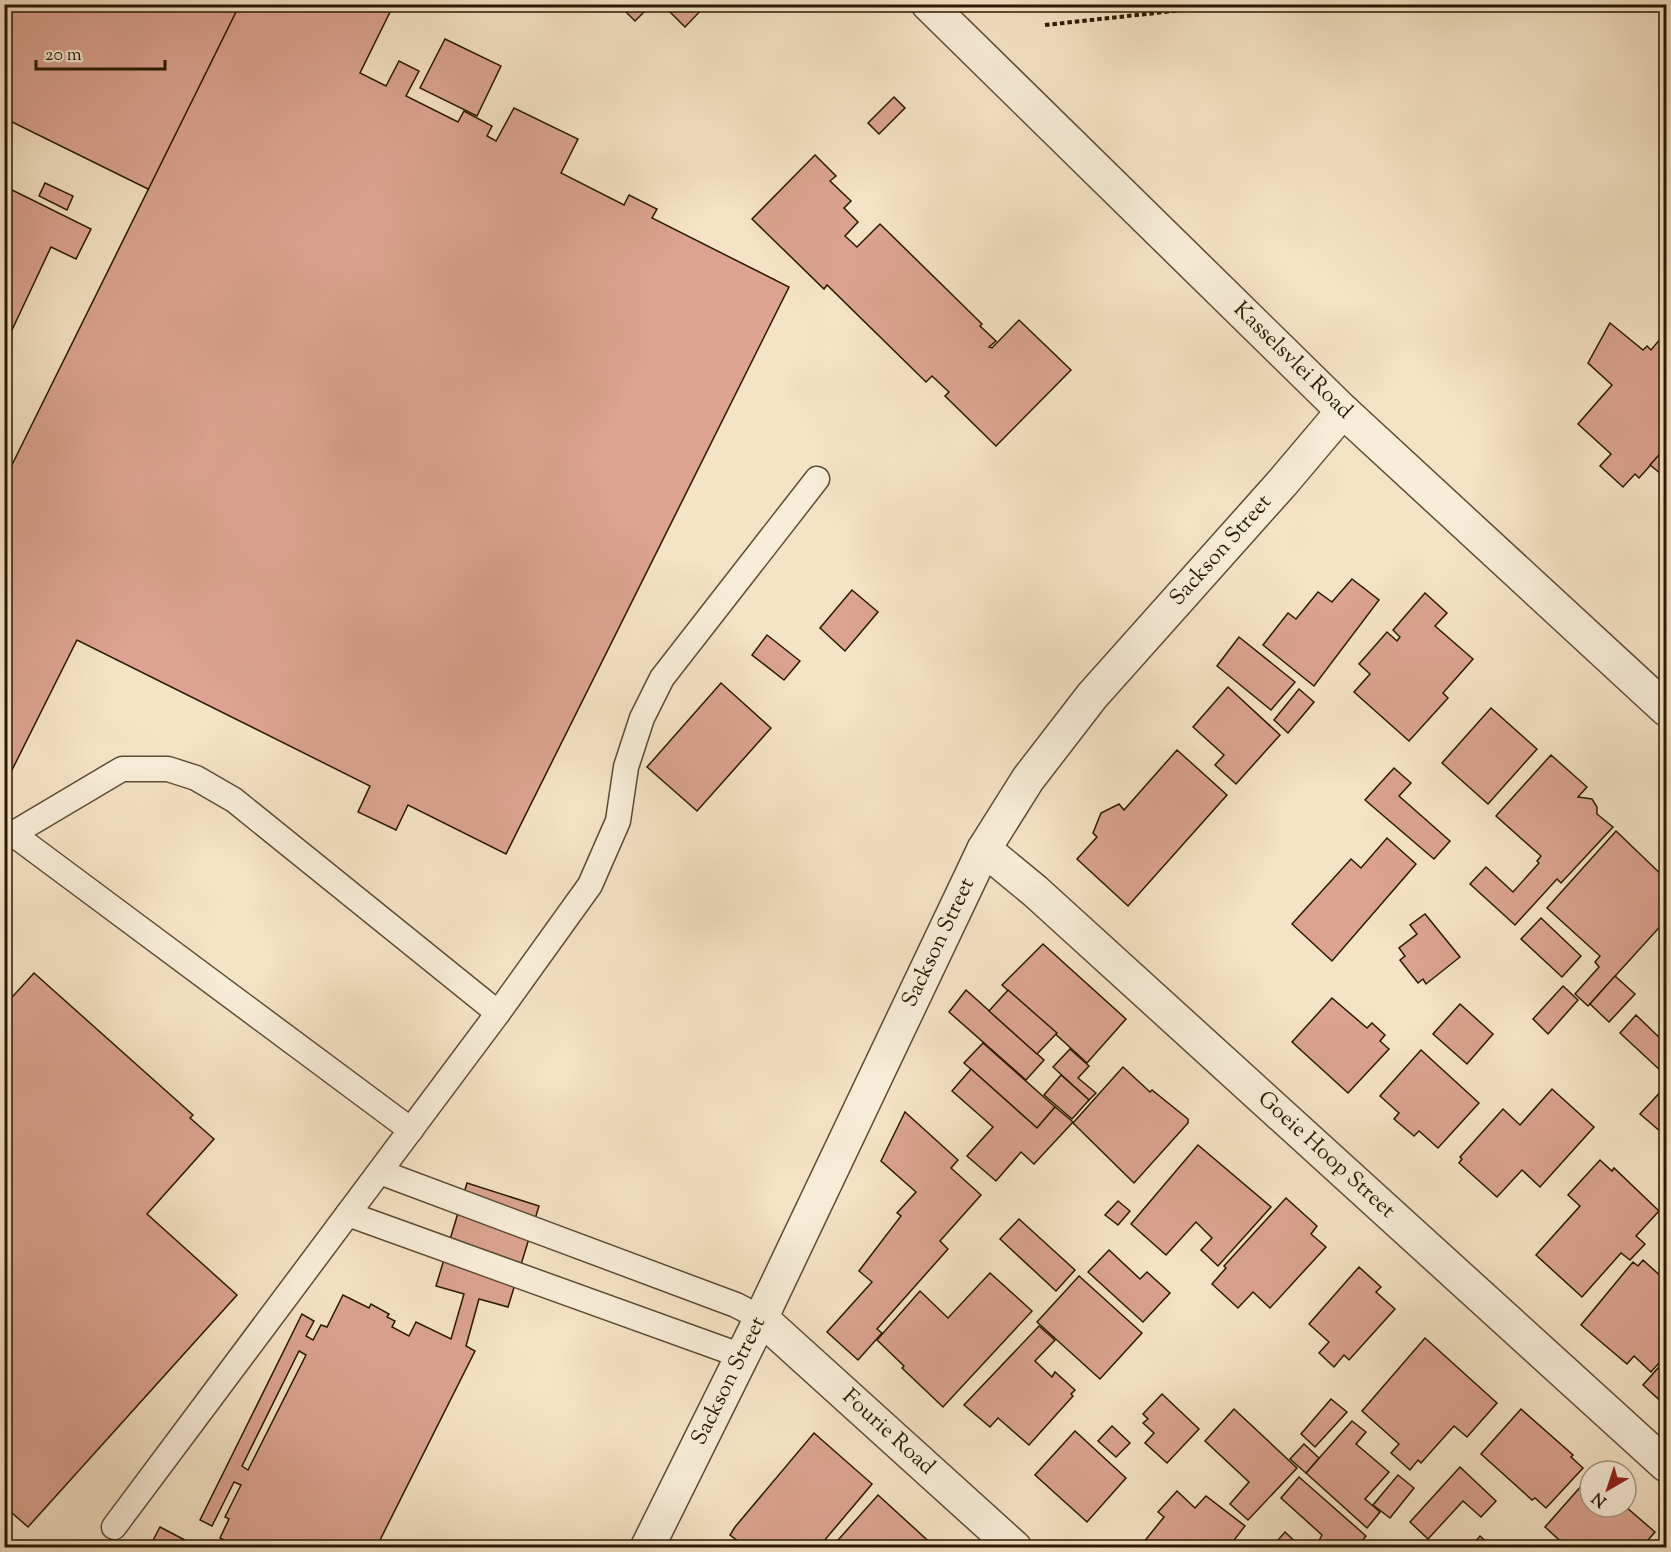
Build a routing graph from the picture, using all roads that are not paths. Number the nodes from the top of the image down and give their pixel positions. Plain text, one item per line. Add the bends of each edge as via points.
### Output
1 (928, 4) edge
2 (1343, 411) junction
3 (817, 479) dead end
4 (1666, 709) edge
5 (9, 836) edge
6 (984, 849) junction
7 (498, 1013) junction
8 (411, 1130) junction
9 (380, 1172) junction
10 (348, 1214) junction
11 (761, 1318) junction
12 (742, 1356) junction
13 (1666, 1465) edge
14 (114, 1527) dead end
15 (647, 1548) edge
16 (1015, 1548) edge

1 - 2 street, Kasselsvlei Road
2 - 4 street, Kasselsvlei Road
2 - 6 street, Sackson Street via 1092,696 1048,751
3 - 7 lane via 662,678 642,718 626,767 618,821 590,885
5 - 7 lane via 122,769 168,769 196,778 234,800
5 - 8 lane
6 - 11 street, Sackson Street
6 - 13 street, Goeie Hoop Street via 1035,891
7 - 8 lane
8 - 9 lane
9 - 10 lane
9 - 11 lane via 736,1305
10 - 12 lane
10 - 14 lane
11 - 12 street, Sackson Street
11 - 16 street, Fourie Road
12 - 15 street, Sackson Street

